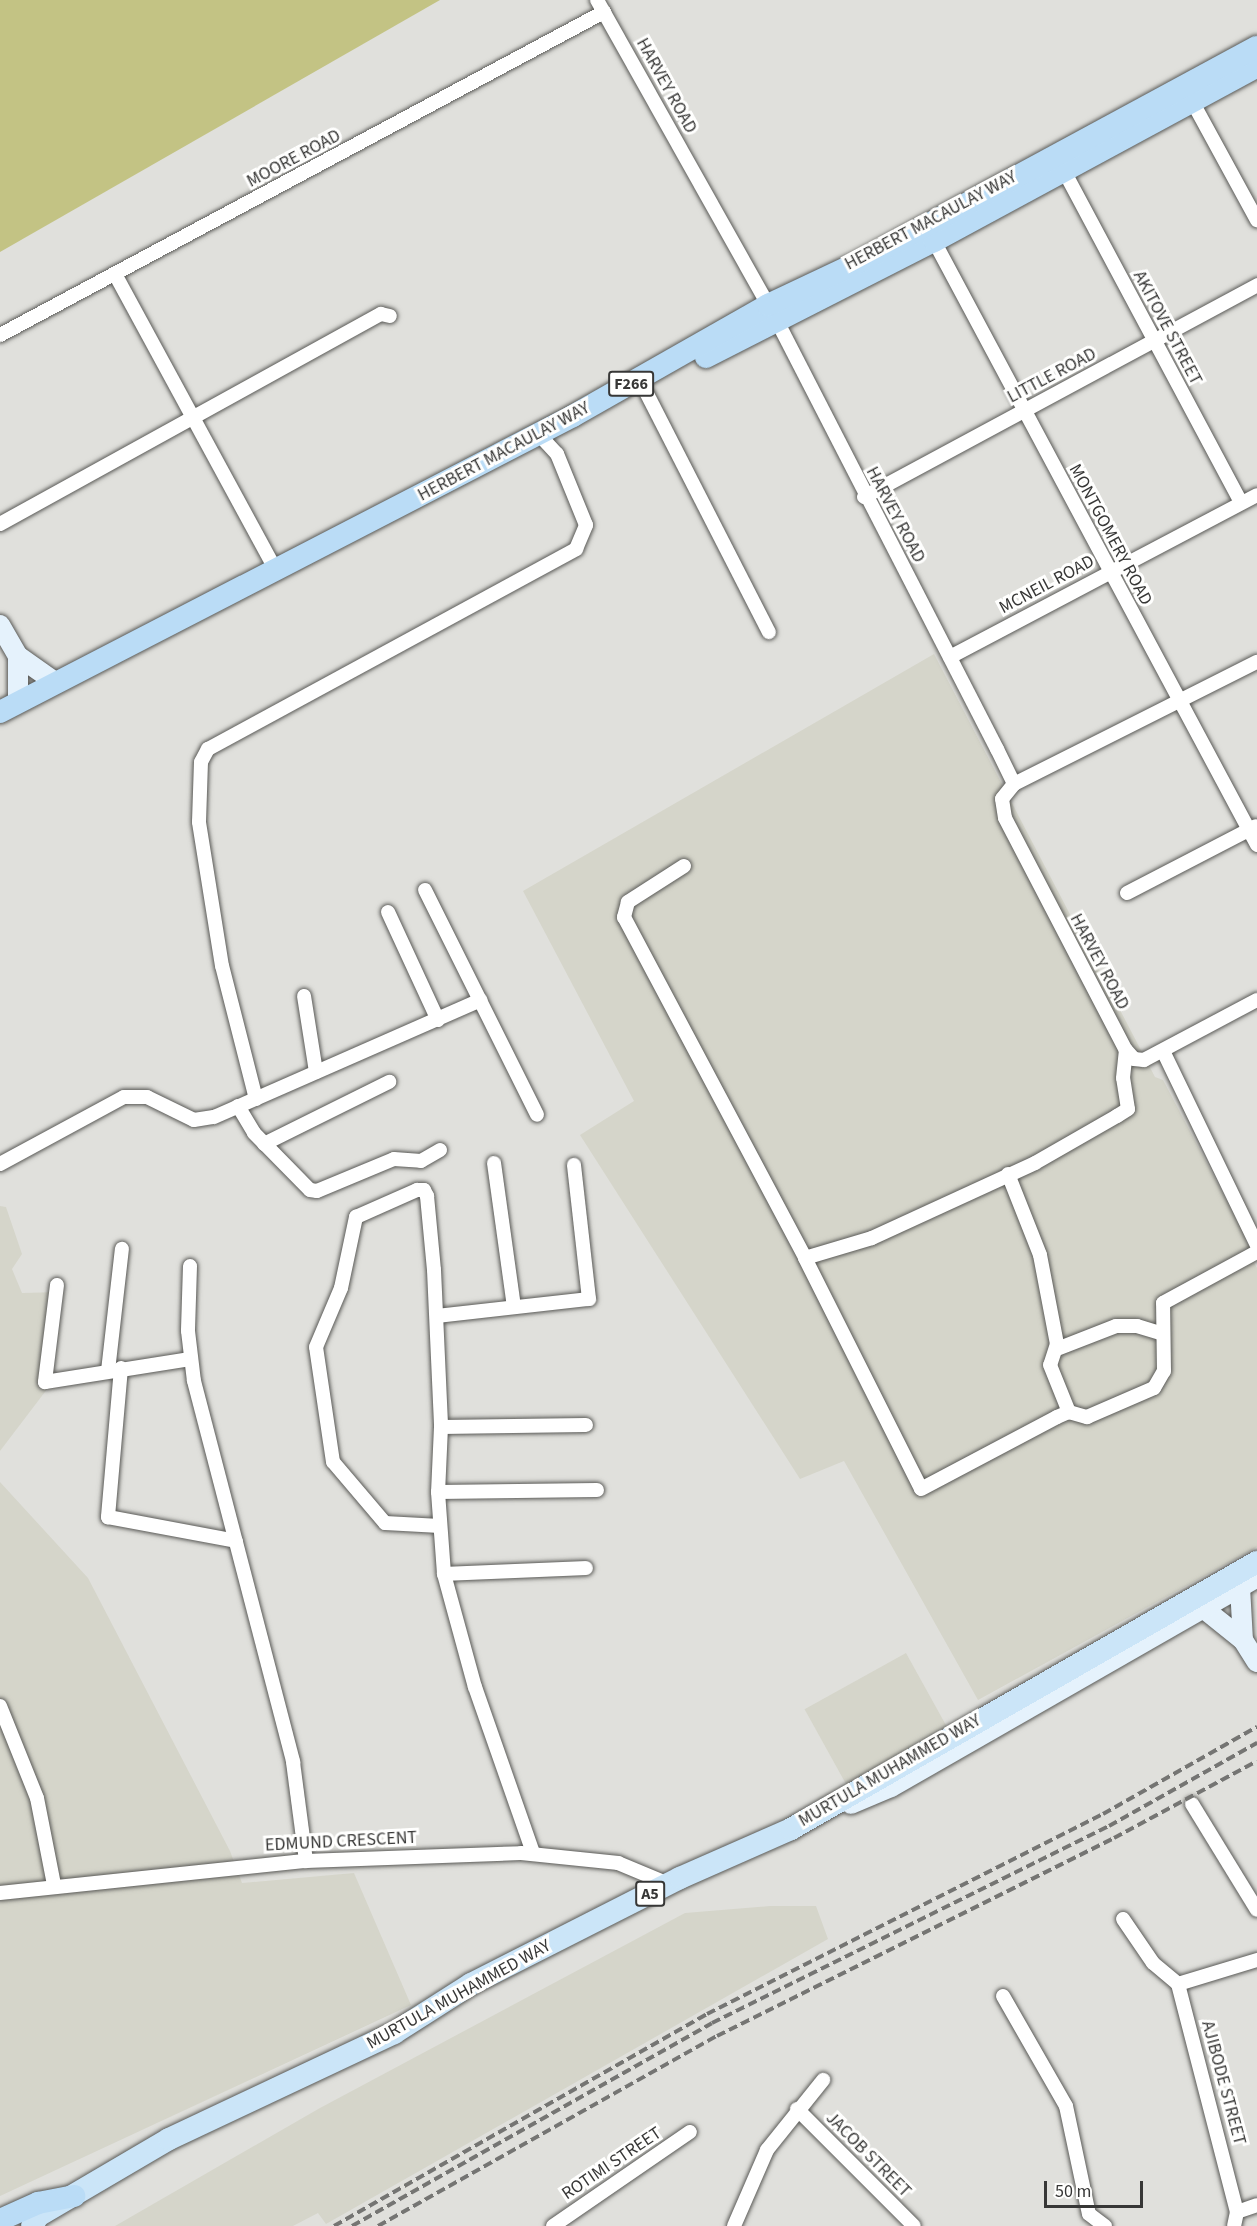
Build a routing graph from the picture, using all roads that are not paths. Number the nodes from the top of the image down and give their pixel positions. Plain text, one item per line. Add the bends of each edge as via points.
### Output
1 (601, 6) edge
2 (1257, 47) edge
3 (1257, 66) edge
4 (1192, 101) junction
5 (1063, 169) junction
6 (1257, 220) edge
7 (934, 241) junction
8 (116, 274) junction
9 (1257, 285) edge
10 (772, 313) junction
11 (390, 316) dead end
12 (0, 335) edge
13 (1153, 342) junction
14 (645, 390) junction
15 (1024, 412) junction
16 (194, 415) junction
17 (545, 441) junction
18 (1257, 495) edge
19 (864, 498) junction
20 (1241, 504) junction
21 (0, 524) edge
22 (276, 571) junction
23 (1110, 572) junction
24 (0, 625) edge
25 (769, 632) dead end
26 (18, 656) junction
27 (950, 657) junction
28 (1257, 662) edge
29 (55, 682) junction
30 (1180, 702) junction
31 (9, 707) edge
32 (0, 727) edge
33 (1014, 784) junction
34 (1253, 827) edge
35 (1257, 845) edge
36 (684, 866) dead end
37 (425, 890) dead end
38 (1127, 893) dead end
39 (388, 912) dead end
40 (304, 996) dead end
41 (1257, 999) edge
42 (480, 1000) junction
43 (438, 1020) junction
44 (1126, 1050) junction
45 (1164, 1053) junction
46 (316, 1072) junction
47 (389, 1082) dead end
48 (256, 1099) junction
49 (238, 1106) junction
50 (537, 1115) dead end
51 (264, 1144) junction
52 (440, 1150) dead end
53 (494, 1163) dead end
54 (0, 1164) edge
55 (574, 1165) dead end
56 (1008, 1174) junction
57 (1257, 1245) edge
58 (122, 1249) dead end
59 (1257, 1252) edge
60 (805, 1258) junction
61 (190, 1266) dead end
62 (57, 1285) dead end
63 (514, 1307) junction
64 (437, 1316) junction
65 (1163, 1334) junction
66 (1057, 1349) junction
67 (190, 1359) junction
68 (114, 1370) junction
69 (1069, 1412) junction
70 (586, 1425) dead end
71 (441, 1427) junction
72 (597, 1490) dead end
73 (438, 1492) junction
74 (440, 1526) junction
75 (236, 1541) junction
76 (1257, 1562) edge
77 (586, 1568) dead end
78 (444, 1574) junction
79 (1249, 1582) edge
80 (1203, 1608) junction
81 (1243, 1640) junction
82 (1257, 1662) edge
83 (0, 1706) edge
84 (1192, 1804) dead end
85 (791, 1829) junction
86 (533, 1853) junction
87 (306, 1861) junction
88 (680, 1878) junction
89 (54, 1885) junction
90 (0, 1893) edge
91 (1257, 1910) edge
92 (1123, 1919) dead end
93 (1257, 1960) edge
94 (1178, 1984) junction
95 (1003, 1996) dead end
96 (823, 2080) dead end
97 (797, 2109) junction
98 (690, 2132) dead end
99 (74, 2196) junction
100 (1257, 2205) edge
101 (1237, 2211) junction
102 (0, 2220) edge
103 (30, 2223) edge
104 (553, 2226) edge
105 (734, 2226) edge
106 (914, 2226) edge
107 (1105, 2226) edge
108 (1234, 2226) edge

1 - 8 street, MOORE ROAD
1 - 10 street, HARVEY ROAD
2 - 10 highway, HERBERT MACAULAY WAY / F266
3 - 4 highway, HERBERT MACAULAY WAY / F266
4 - 5 highway, HERBERT MACAULAY WAY / F266
4 - 6 street
5 - 7 highway, HERBERT MACAULAY WAY / F266
5 - 13 street, AKITOVE STREET
7 - 10 highway, HERBERT MACAULAY WAY / F266
7 - 15 street, MONTGOMERY ROAD
8 - 12 street, MOORE ROAD
8 - 16 street
9 - 13 street, LITTLE ROAD
10 - 14 highway, HERBERT MACAULAY WAY / F266
10 - 19 street, HARVEY ROAD
10 - 22 highway, HERBERT MACAULAY WAY / F266
11 - 16 street via 381,314
13 - 15 street, LITTLE ROAD
13 - 20 street, AKITOVE STREET
14 - 17 highway, HERBERT MACAULAY WAY / F266
14 - 25 street
15 - 19 street, LITTLE ROAD
15 - 23 street, MONTGOMERY ROAD
16 - 21 street
16 - 22 street
17 - 32 highway, HERBERT MACAULAY WAY / F266
17 - 48 street via 557,454 586,525 576,549 208,749 201,762 199,822 222,966
18 - 20 street, MCNEIL ROAD
19 - 27 street, HARVEY ROAD
20 - 23 street, MCNEIL ROAD
22 - 29 highway, HERBERT MACAULAY WAY / F266
23 - 27 street, MCNEIL ROAD
23 - 30 street, MONTGOMERY ROAD
24 - 26 main road
26 - 29 main road
26 - 31 main road
27 - 33 street, HARVEY ROAD
28 - 30 street
29 - 31 highway, HERBERT MACAULAY WAY / F266
30 - 33 street
30 - 34 street, MONTGOMERY ROAD
33 - 44 street, HARVEY ROAD via 1002,799 1005,818
34 - 35 street, MONTGOMERY ROAD
34 - 38 street
36 - 60 street via 628,902 624,916
37 - 42 street
39 - 43 street
40 - 46 street
41 - 45 street
42 - 43 street
42 - 50 street
43 - 46 street
44 - 45 street via 1134,1059 1144,1060
44 - 56 street via 1123,1078 1128,1109
45 - 57 street
46 - 48 street
47 - 51 street
48 - 49 street
49 - 51 street
49 - 54 street via 195,1120 147,1097 124,1097
51 - 52 street via 303,1184 317,1191 394,1159 417,1162
53 - 63 street
55 - 63 street via 589,1299
56 - 60 street via 872,1238
56 - 66 street via 1040,1256
58 - 68 street
59 - 65 street via 1163,1303
60 - 69 street via 921,1489
61 - 67 street
62 - 68 street via 45,1382
63 - 64 street
64 - 71 street
64 - 74 street via 424,1190 356,1217 341,1288 316,1347 330,1455 385,1523
65 - 66 street via 1137,1326 1116,1326
65 - 69 street via 1164,1371 1154,1388 1087,1416
66 - 69 street via 1050,1365
67 - 68 street
67 - 75 street
68 - 75 street via 108,1517
70 - 71 street
71 - 73 street
72 - 73 street
73 - 74 street
74 - 78 street
75 - 87 street via 293,1762
76 - 85 main road, MURTULA MUHAMMED WAY / A5
77 - 78 street
78 - 86 street via 475,1687
79 - 80 main road
79 - 81 main road
80 - 81 main road
80 - 85 main road via 891,1787
81 - 82 main road
83 - 89 street via 37,1798
84 - 91 street
85 - 88 main road, MURTULA MUHAMMED WAY / A5
86 - 87 street, EDMUND CRESCENT
86 - 88 street, EDMUND CRESCENT via 618,1863 666,1883
87 - 89 street, EDMUND CRESCENT
88 - 99 main road, MURTULA MUHAMMED WAY / A5 via 471,1984 394,2033 169,2139
89 - 90 street, EDMUND CRESCENT
92 - 94 street via 1154,1963
93 - 94 street
94 - 101 street, AJIBODE STREET
95 - 107 street via 1066,2106 1089,2214
96 - 97 street
97 - 105 street via 767,2150
97 - 106 street, JACOB STREET
98 - 104 street, ROTIMI STREET
99 - 102 highway via 38,2203
99 - 103 main road, MURTULA MUHAMMED WAY / A5
100 - 101 street
101 - 108 street, AJIBODE STREET

